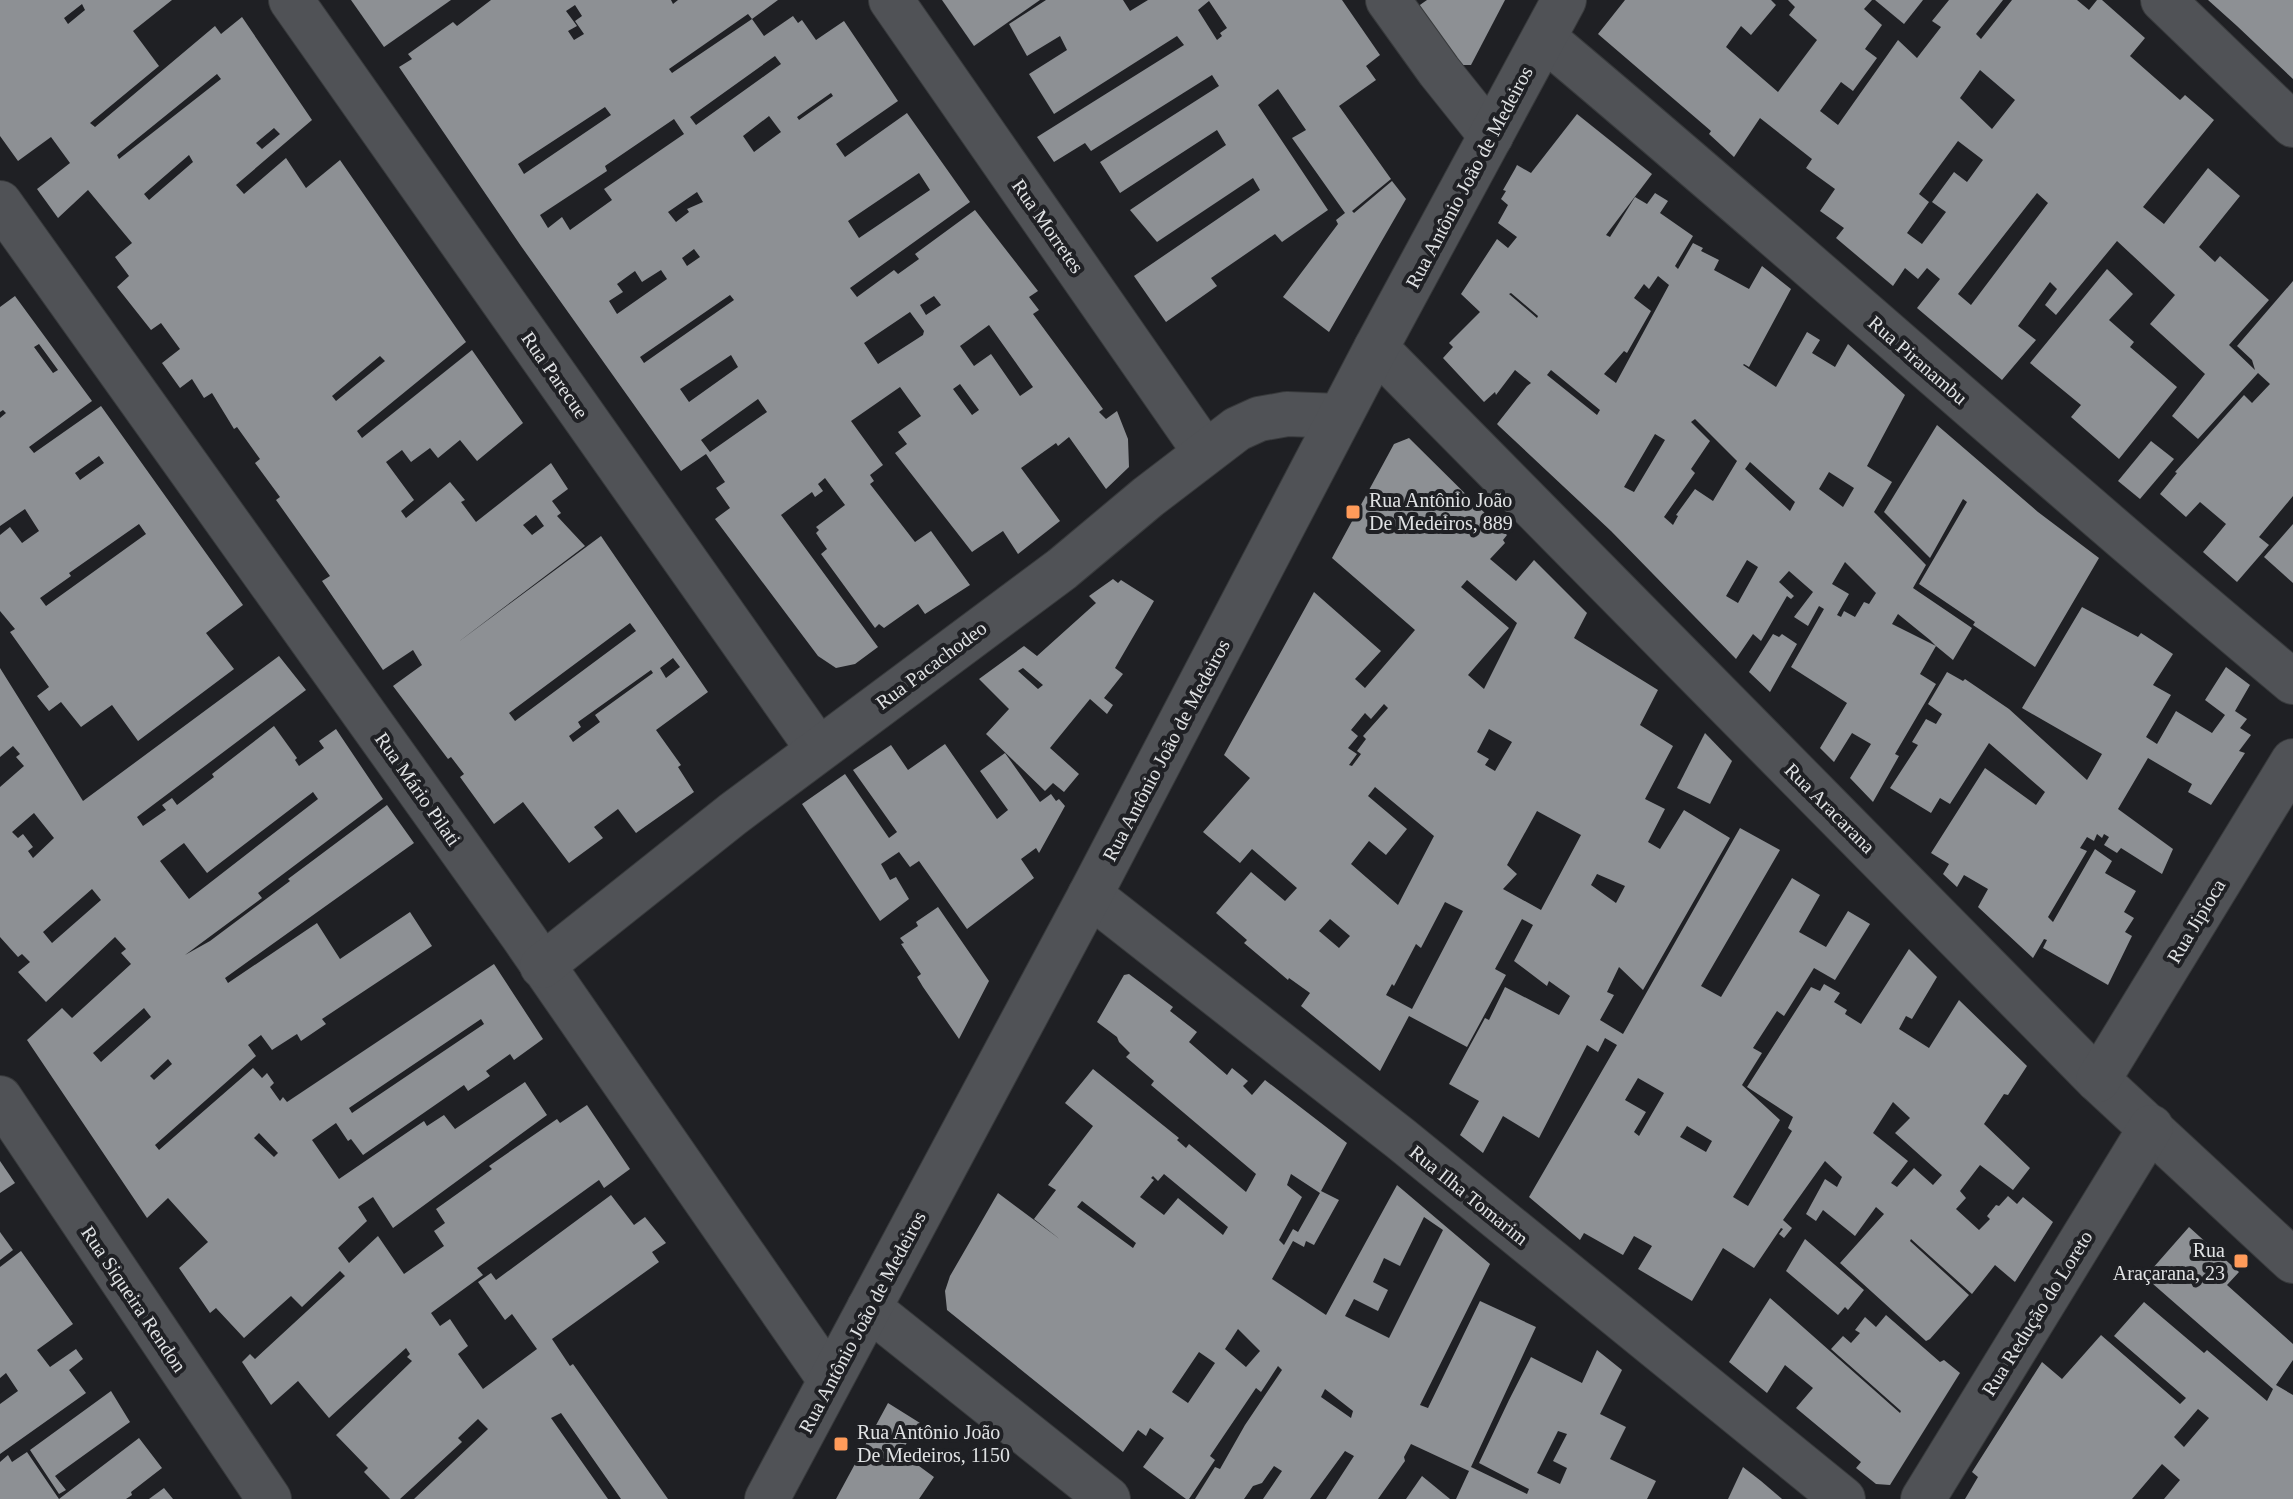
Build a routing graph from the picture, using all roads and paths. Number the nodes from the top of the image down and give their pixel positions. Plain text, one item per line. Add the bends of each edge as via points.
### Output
1 (291, 0) edge
2 (891, 0) edge
3 (1388, 0) edge
4 (1564, 0) edge
5 (2163, 0) edge
6 (1544, 38) junction
7 (2293, 125) edge
8 (1491, 136) junction
9 (0, 203) edge
10 (1376, 348) junction
11 (1340, 416) junction
12 (1205, 452) junction
13 (2293, 682) edge
14 (818, 749) junction
15 (2293, 761) edge
16 (1090, 895) junction
17 (542, 966) junction
18 (2098, 1080) junction
19 (0, 1098) edge
20 (2151, 1127) junction
21 (2293, 1261) edge
22 (869, 1308) junction
23 (830, 1380) junction
24 (269, 1499) edge
25 (767, 1499) edge
26 (1108, 1499) edge
27 (1843, 1499) edge
28 (1923, 1499) edge

1 - 14 street, Rua Parecue
2 - 12 street, Rua Morretes
3 - 8 street
4 - 6 street, Rua Antônio João de Medeiros
5 - 7 street
6 - 8 street, Rua Antônio João de Medeiros
6 - 13 street, Rua Piranambu
8 - 10 street, Rua Antônio João de Medeiros
9 - 17 street, Rua Mário Pilati
10 - 11 street, Rua Antônio João de Medeiros
10 - 18 street, Rua Aracarana
11 - 12 street, Rua Pacachodeo via 1259,419
11 - 16 street, Rua Antônio João de Medeiros
12 - 14 street, Rua Pacachodeo via 1062,569
14 - 17 street, Rua Pacachodeo
15 - 18 street, Rua Jipioca
16 - 22 street, Rua Antônio João de Medeiros
16 - 27 street, Rua Ilha Tomarim via 1401,1139
17 - 23 street, Rua Mário Pilati
18 - 20 street, Rua Aracarana
19 - 24 street, Rua Siqueira Rendon
20 - 21 street, Rua Aracarana
20 - 28 street, Rua Redução do Loreto
22 - 23 street, Rua Antônio João de Medeiros
22 - 26 street
23 - 25 street, Rua Antônio João de Medeiros

